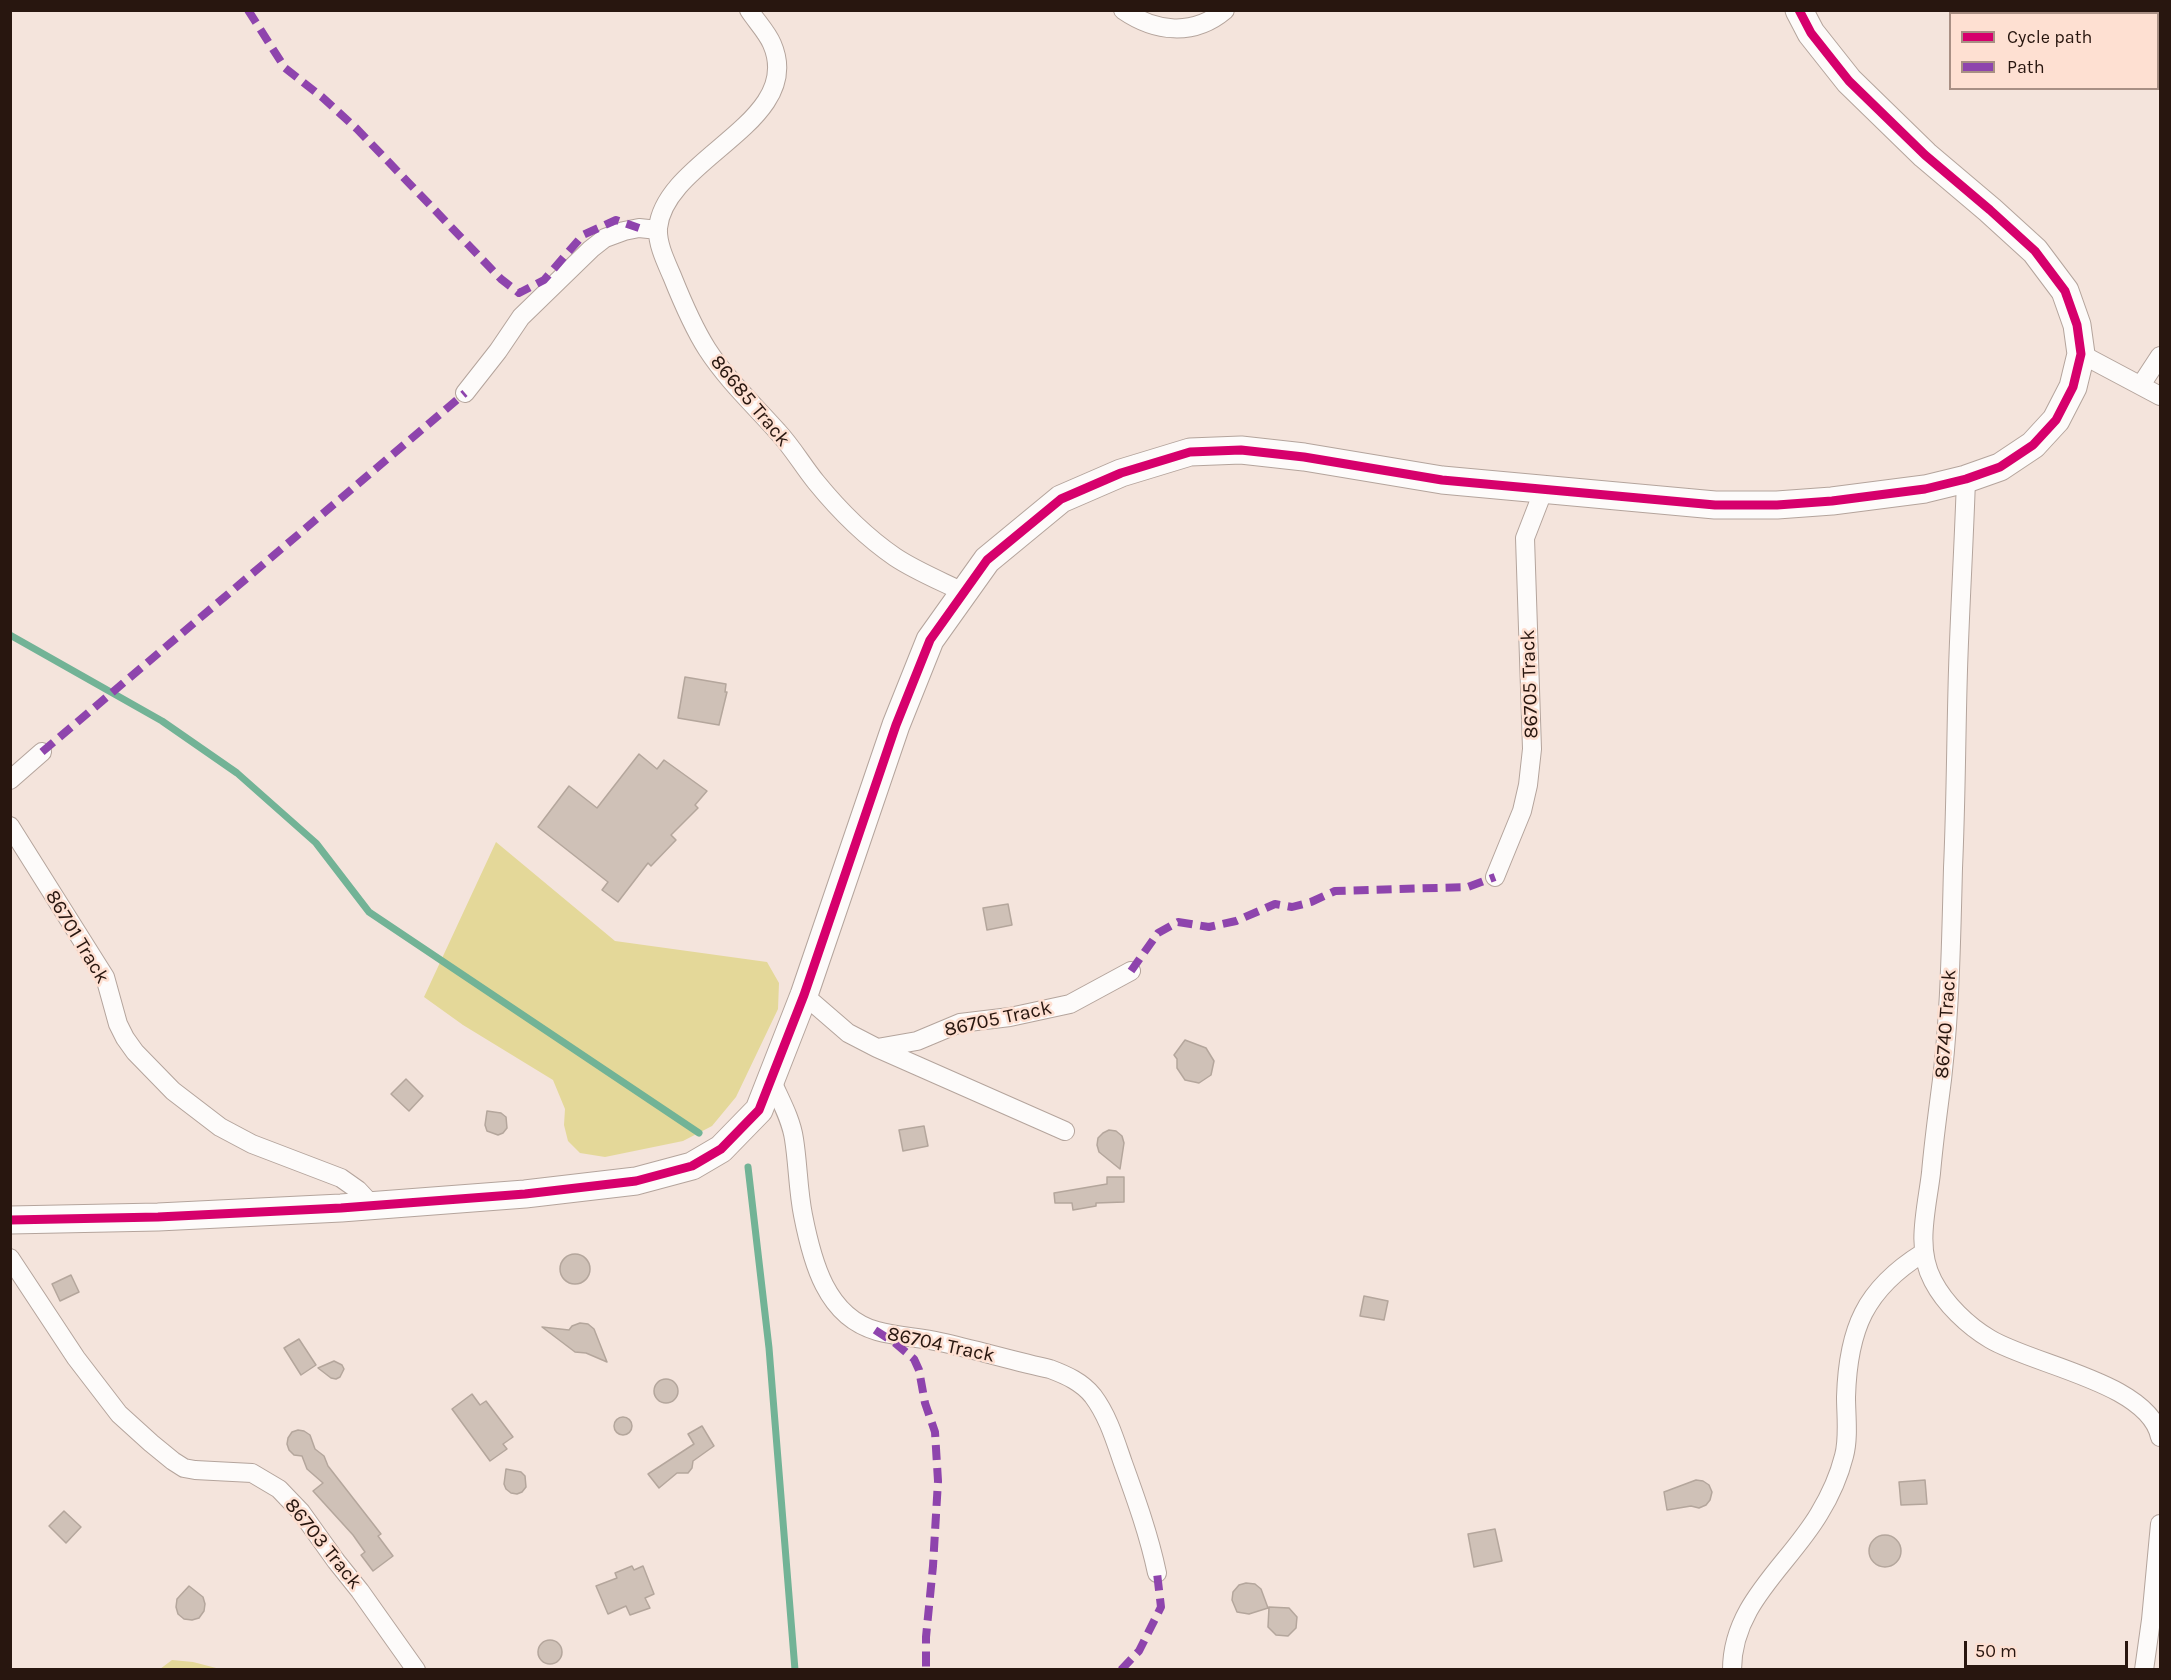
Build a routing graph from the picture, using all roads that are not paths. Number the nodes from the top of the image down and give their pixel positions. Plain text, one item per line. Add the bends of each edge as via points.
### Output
1 (749, 10) edge
2 (1123, 10) edge
3 (1225, 10) edge
4 (1799, 10) edge
5 (658, 230) junction
6 (2081, 354) junction
7 (2160, 356) edge
8 (2141, 385) junction
9 (465, 393) dead end
10 (2160, 396) edge
11 (1966, 478) junction
12 (1544, 489) junction
13 (963, 592) junction
14 (42, 752) dead end
15 (10, 780) edge
16 (10, 826) edge
17 (1495, 877) dead end
18 (1131, 971) dead end
19 (804, 994) junction
20 (877, 1048) junction
21 (771, 1079) junction
22 (1065, 1131) dead end
23 (373, 1206) junction
24 (10, 1220) edge
25 (1923, 1253) junction
26 (10, 1258) edge
27 (2160, 1437) edge
28 (2160, 1524) edge
29 (1157, 1573) dead end
30 (2158, 1587) edge
31 (416, 1670) edge
32 (1732, 1670) edge
33 (2144, 1670) edge

1 - 5 street via 772,42 777,76 752,120 676,188 662,212
2 - 3 street via 1139,21 1165,29 1191,28
4 - 6 street via 1811,33 1849,81 1925,155 2035,251 2065,291 2077,326
5 - 9 street via 624,231 591,249 521,317
5 - 13 street, 86685 Track via 667,265 707,350 744,398 860,528 896,557
6 - 8 street
6 - 11 street via 2069,396 2056,420 2033,445 2000,467
7 - 8 street
8 - 10 street
11 - 12 street via 1896,493 1777,505 1714,505
11 - 25 street, 86740 Track via 1948,1011
12 - 13 street via 1442,480 1241,450 1190,452 1121,473 1061,499 987,560
12 - 17 street, 86705 Track via 1525,538 1532,749 1528,785 1522,811
13 - 19 street via 930,640 900,714
14 - 15 street
16 - 23 street, 86701 Track via 105,977 118,1024 135,1052 173,1091 220,1126 252,1144 341,1179
18 - 20 street, 86705 Track via 1070,1004 960,1023 917,1041
19 - 20 street via 848,1033
19 - 21 street
20 - 22 street
21 - 23 street via 759,1110 721,1149 692,1166 636,1181
21 - 29 street, 86704 Track via 794,1136 802,1212 810,1246 828,1292 842,1311 855,1322 875,1330 1050,1369 1081,1384 1108,1420 1149,1536
23 - 24 street
25 - 27 street, 86740 Track via 1932,1280 1946,1300 1990,1340 2130,1398 2147,1410
25 - 32 street via 1890,1277 1864,1309 1847,1372 1845,1454 1836,1480 1818,1516 1758,1592 1736,1636
26 - 31 street, 86703 Track via 76,1358 119,1414 184,1468 252,1473 279,1489 301,1512
28 - 30 street
30 - 33 street

